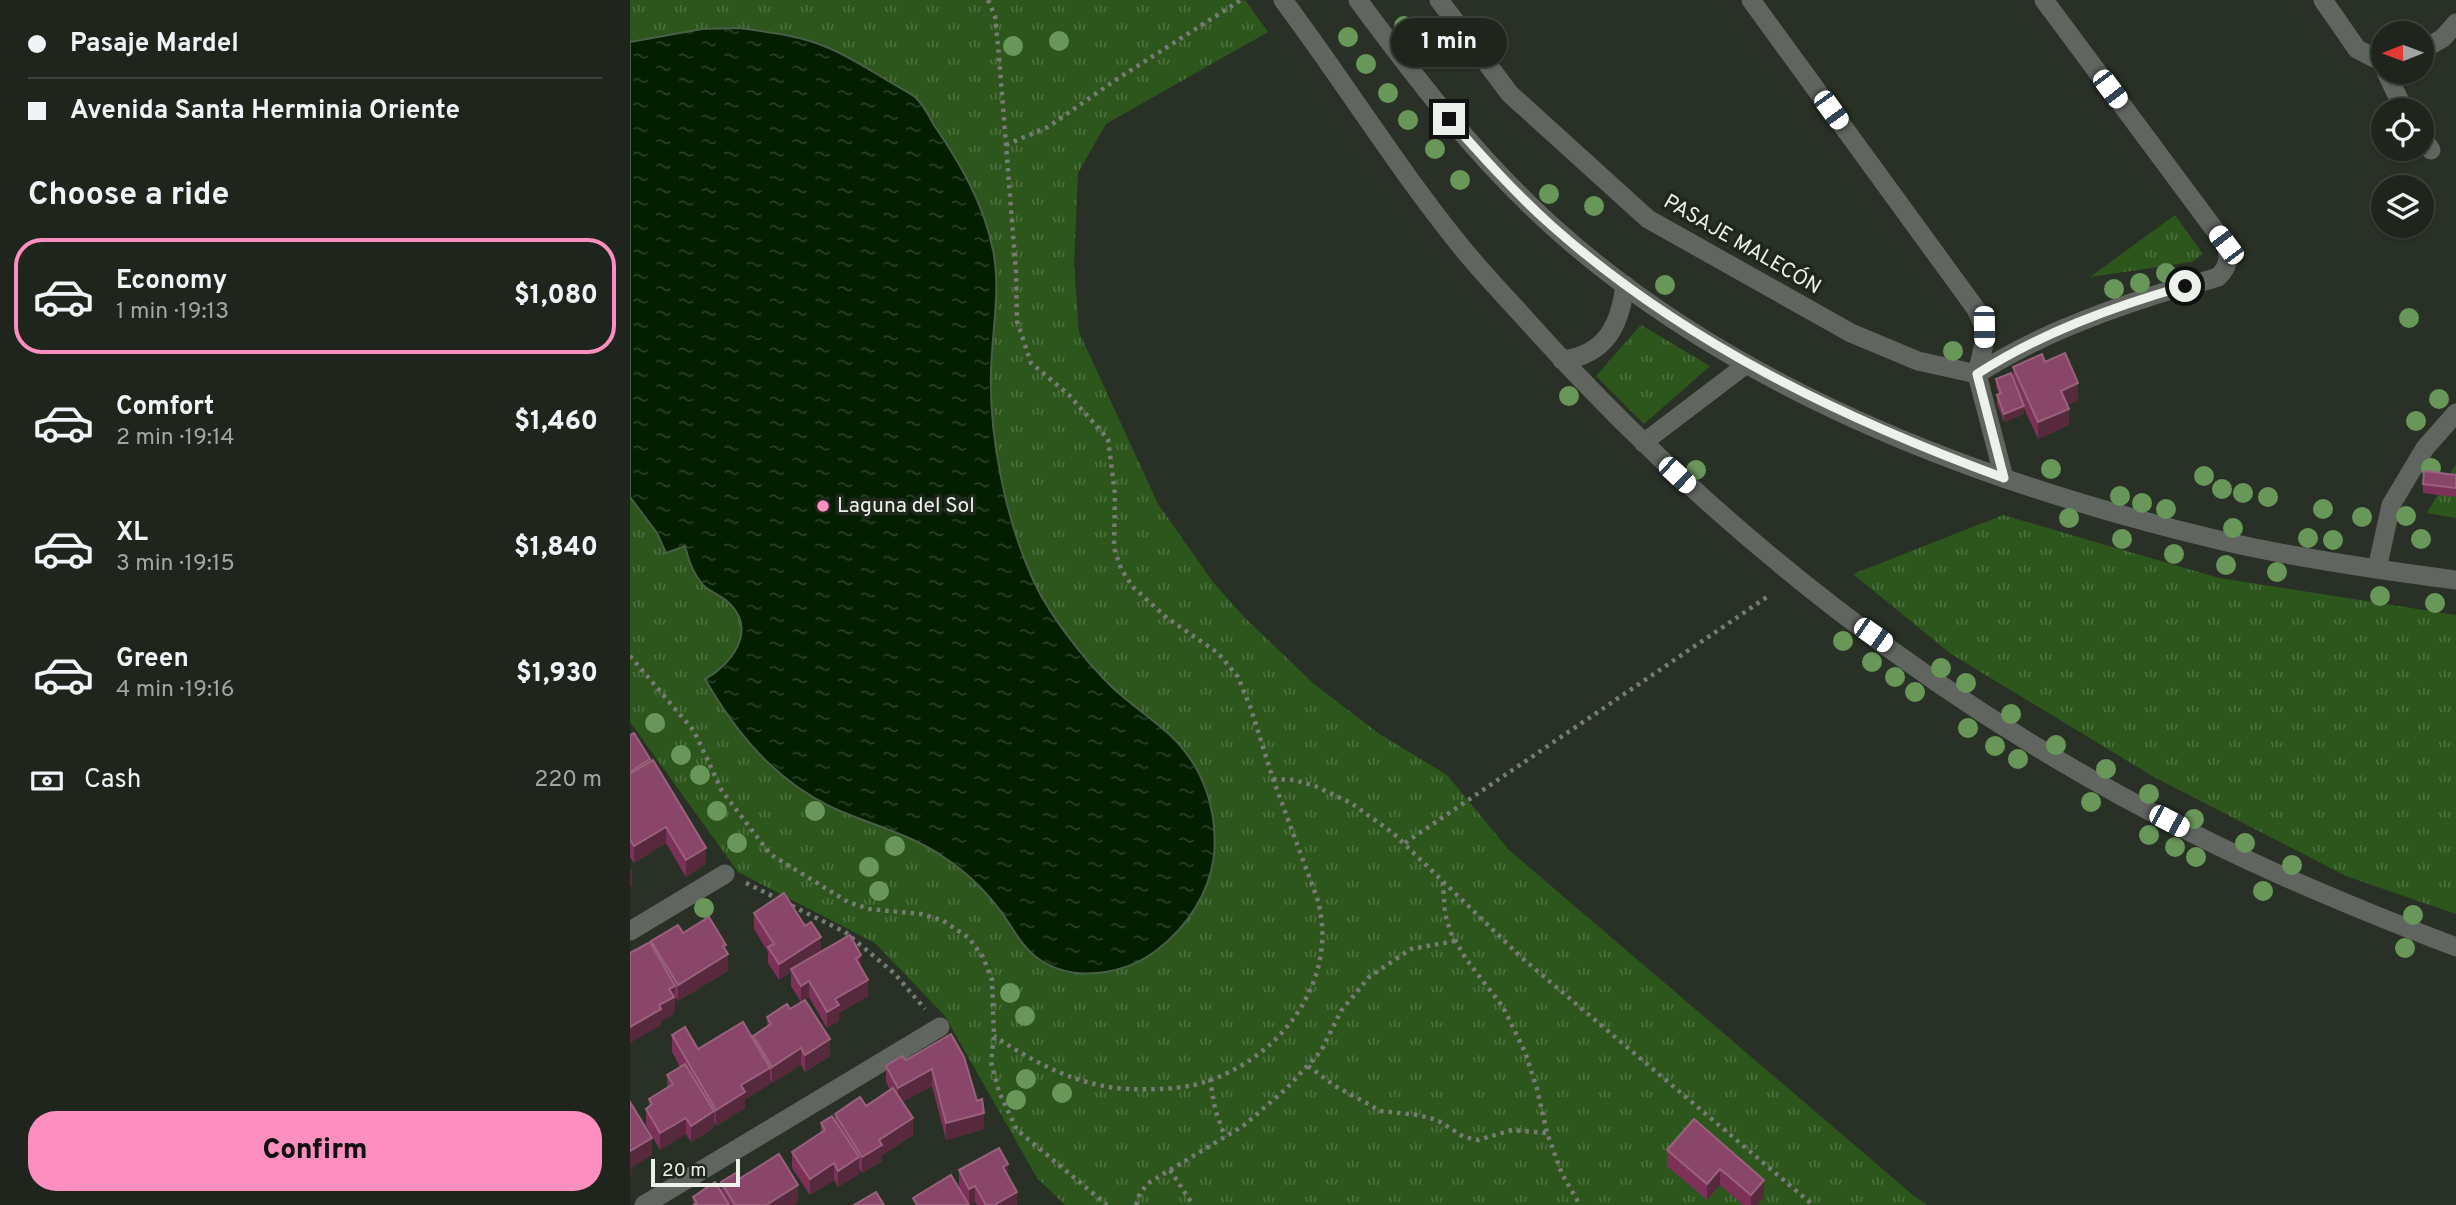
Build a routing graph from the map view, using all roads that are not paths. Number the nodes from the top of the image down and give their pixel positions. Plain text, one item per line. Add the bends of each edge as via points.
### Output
1 (1283, 0) edge
2 (1358, 0) edge
3 (1439, 0) edge
4 (1751, 0) edge
5 (2044, 0) edge
6 (2323, 0) edge
7 (2456, 23) edge
8 (2434, 43) edge
9 (2371, 58) edge
10 (1625, 285) junction
11 (1562, 360) junction
12 (1747, 364) junction
13 (1977, 374) junction
14 (2456, 413) edge
15 (1643, 443) junction
16 (2004, 478) junction
17 (2377, 569) junction
18 (2456, 580) edge
19 (725, 874) road end
20 (630, 931) edge
21 (2456, 947) edge
22 (940, 1027) road end
23 (644, 1205) edge

1 - 11 street via 1459,245
2 - 10 street via 1476,150 1552,226
3 - 13 street, PASAJE MALECÓN via 1510,94 1648,219 1851,333 1918,361
4 - 13 street via 1976,309 1984,327
5 - 13 street via 2226,245 2226,266 2218,277 2109,310 2061,330 2013,351
6 - 9 street via 2357,49
7 - 8 street
10 - 11 street via 1620,316 1606,340 1584,355
10 - 12 street
11 - 15 street
12 - 15 lane
12 - 16 street via 1875,427
13 - 16 street
14 - 17 street via 2425,447 2390,505
15 - 21 street via 1814,591 2026,739 2242,858
16 - 17 street via 2228,542
17 - 18 street
19 - 20 street
22 - 23 street

